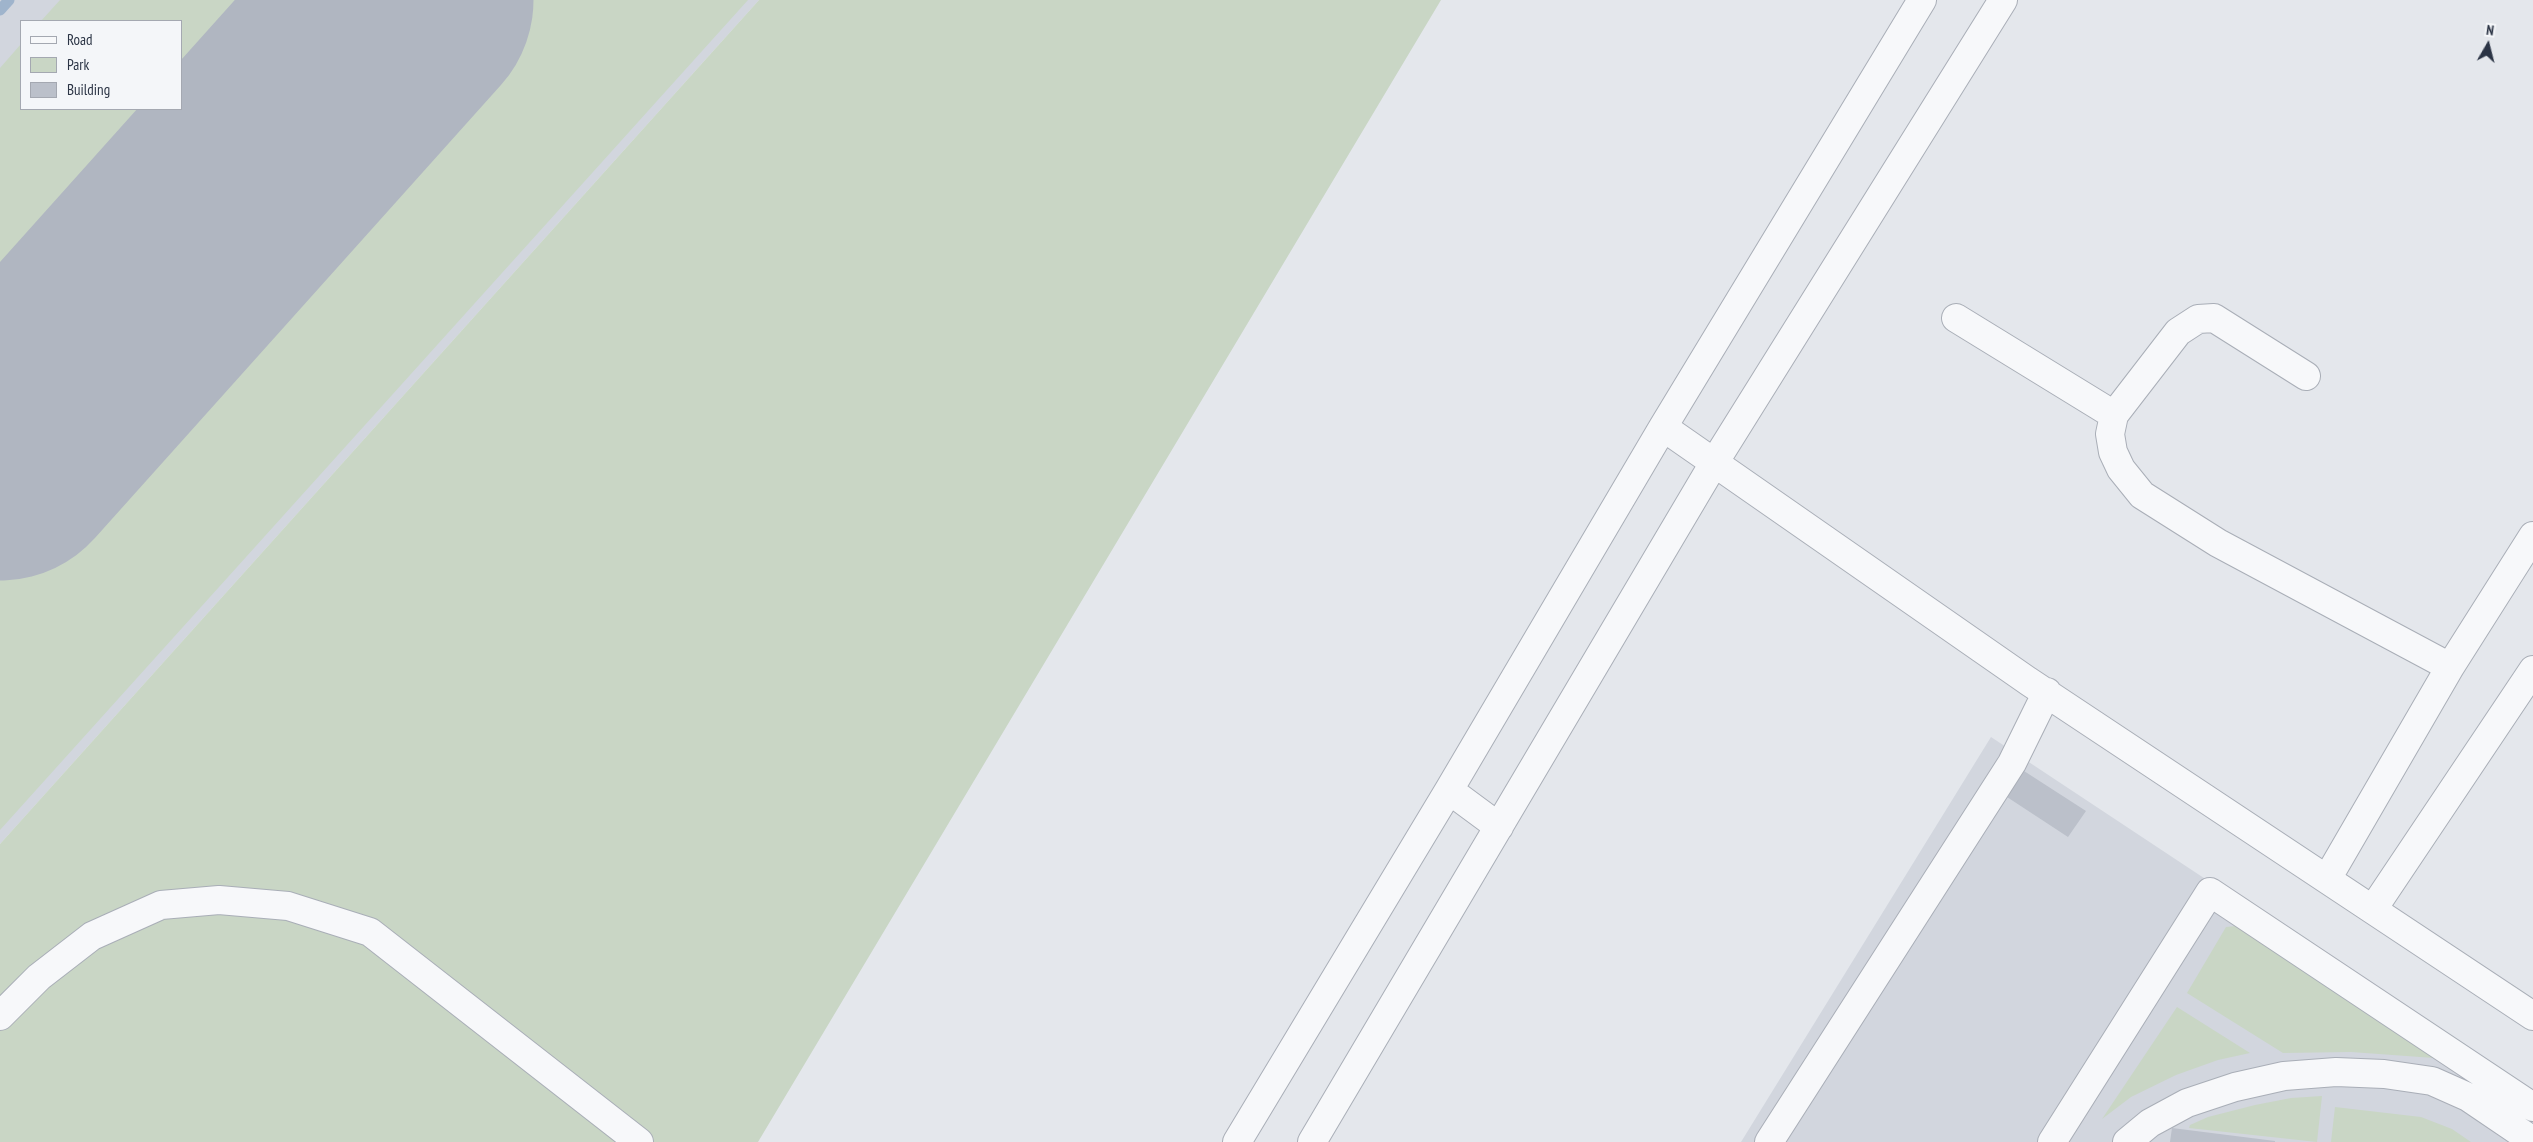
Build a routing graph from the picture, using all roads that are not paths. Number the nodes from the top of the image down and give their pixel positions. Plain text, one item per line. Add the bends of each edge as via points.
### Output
1 (1922, 0) edge
2 (2003, 0) edge
3 (1956, 318) dead end
4 (2306, 376) dead end
5 (2114, 415) junction
6 (1663, 427) junction
7 (1714, 463) junction
8 (2533, 536) edge
9 (2450, 667) junction
10 (2533, 670) edge
11 (2047, 692) junction
12 (1449, 790) junction
13 (1499, 826) junction
14 (2326, 879) junction
15 (2373, 909) junction
16 (0, 1016) edge
17 (2533, 1016) edge
18 (2533, 1107) edge
19 (2533, 1141) edge
20 (639, 1142) edge
21 (1237, 1142) edge
22 (1312, 1142) edge
23 (1769, 1142) edge
24 (2052, 1142) edge
25 (2127, 1142) edge

1 - 6 street
2 - 7 street
3 - 5 street
4 - 5 street via 2214,318 2198,319 2178,332
5 - 9 street via 2110,434 2113,452 2129,483 2142,495 2218,543
6 - 7 street
6 - 12 street
7 - 11 street
7 - 13 street
8 - 9 street
9 - 14 street
10 - 15 street
11 - 14 street
11 - 23 street via 2012,763
12 - 13 street
12 - 21 street
13 - 22 street
14 - 15 street
15 - 17 street
16 - 20 street via 39,977 92,936 161,905 220,900 288,906 370,932
18 - 24 street via 2210,892
19 - 25 street via 2468,1097 2432,1081 2336,1072 2284,1076 2235,1086 2187,1103 2150,1123

